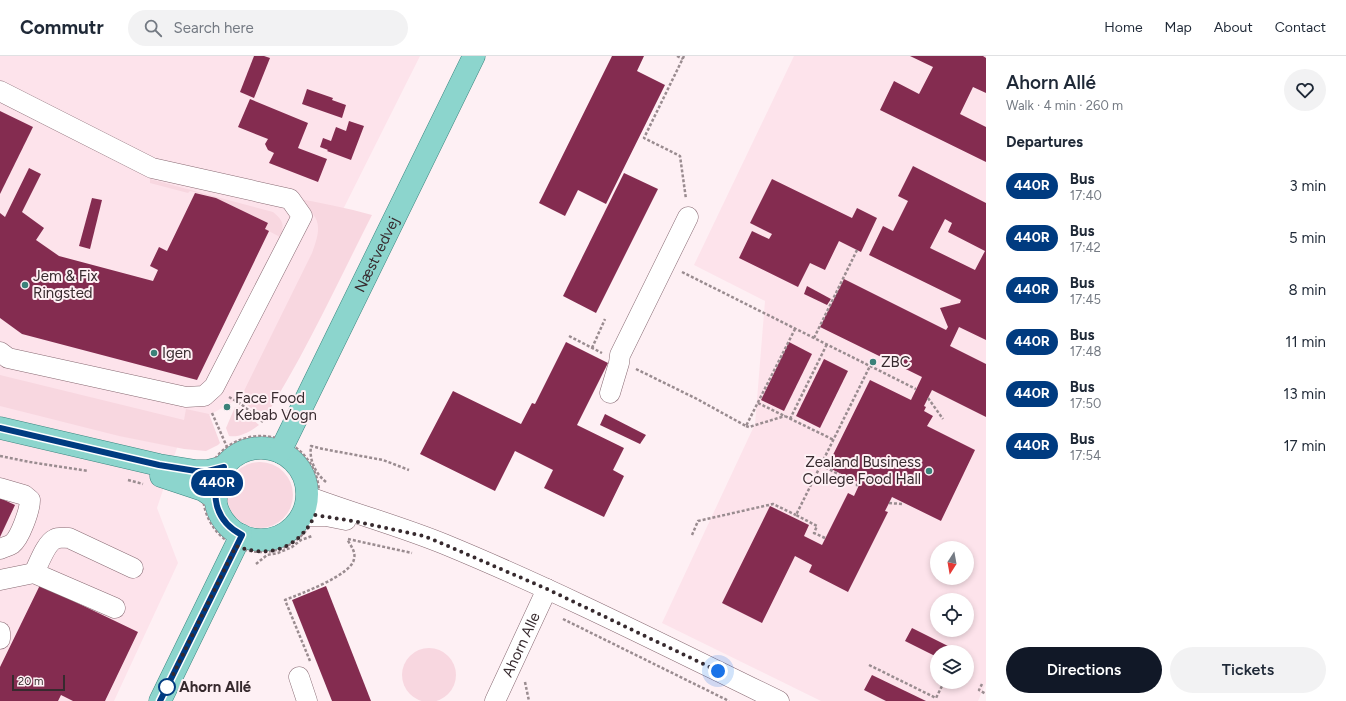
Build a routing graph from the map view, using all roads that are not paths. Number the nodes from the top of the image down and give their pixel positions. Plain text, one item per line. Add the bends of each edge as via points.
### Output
1 (474, 56) edge
2 (0, 91) edge
3 (688, 217) road end
4 (0, 352) edge
5 (610, 393) dead end
6 (0, 428) edge
7 (0, 433) edge
8 (40, 437) junction
9 (0, 441) edge
10 (283, 447) junction
11 (211, 484) junction
12 (0, 488) edge
13 (315, 508) junction
14 (239, 541) junction
15 (0, 549) edge
16 (133, 568) dead end
17 (34, 573) junction
18 (0, 580) edge
19 (547, 589) junction
20 (115, 608) dead end
21 (0, 632) edge
22 (0, 639) edge
23 (305, 671) road end
24 (160, 701) edge
25 (307, 701) edge
26 (495, 701) edge
27 (779, 701) edge

1 - 10 main road, Næstvedvej
2 - 4 street via 152,168 290,199 302,216 209,391 186,397 8,358
3 - 5 street via 620,355
6 - 8 main road
7 - 8 street
8 - 11 main road via 159,465 196,471
9 - 11 main road via 89,457 147,472
10 - 11 main road via 260,448 234,457
10 - 13 main road via 287,456 298,467
11 - 14 main road via 222,518
12 - 15 street via 24,495 30,500 30,507 17,539
13 - 14 main road via 294,527 276,537
13 - 19 street via 353,521 424,536
14 - 24 main road
16 - 17 street via 69,538 60,538 50,543
17 - 18 street
17 - 20 street
19 - 26 street, Ahorn Alle
19 - 27 street
21 - 22 street
23 - 25 street

